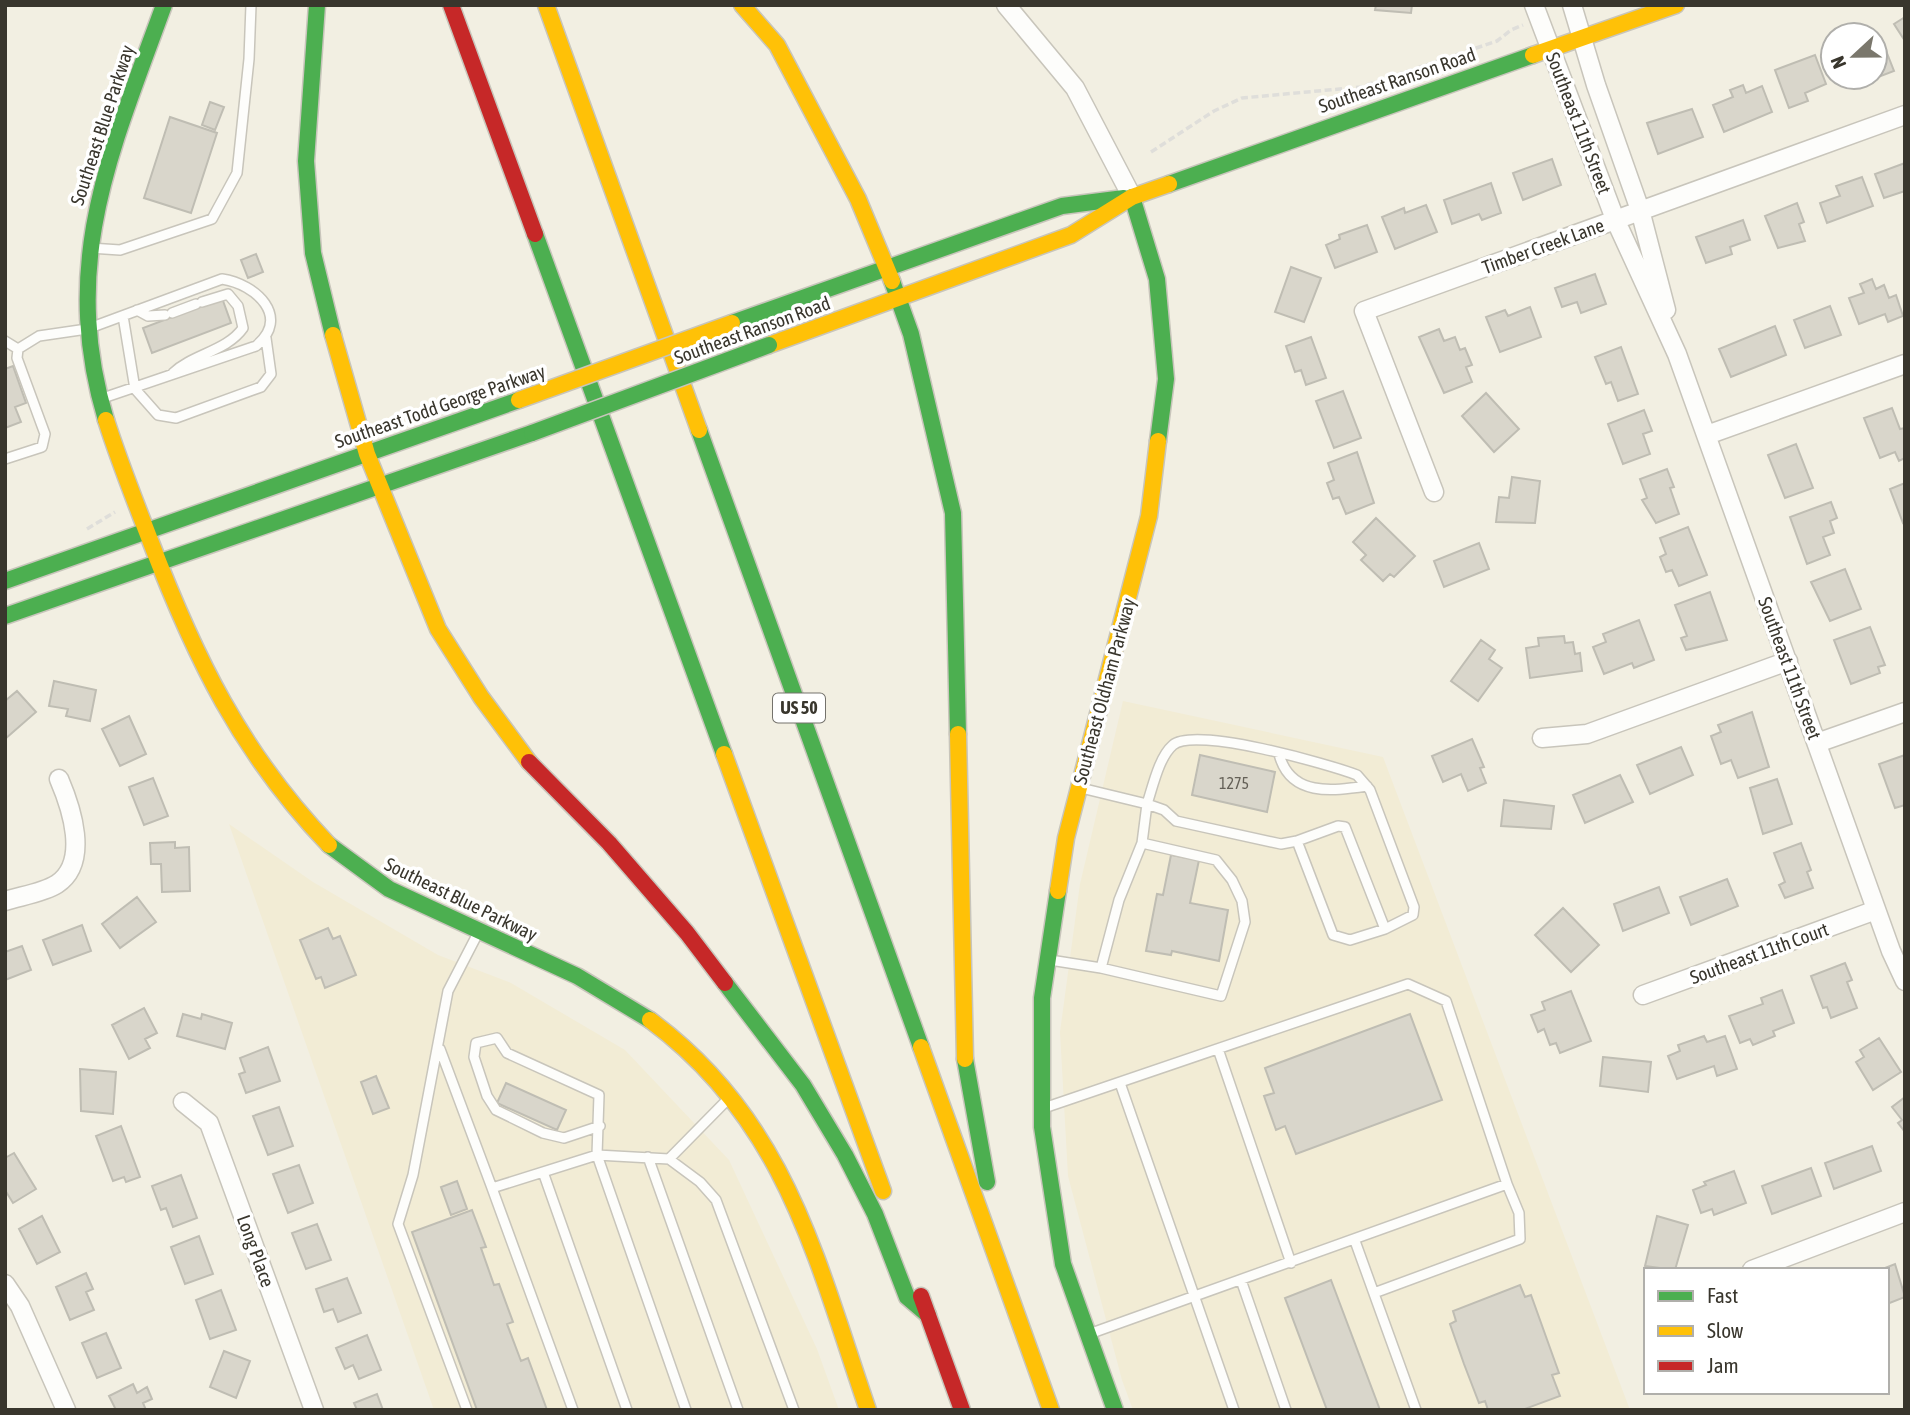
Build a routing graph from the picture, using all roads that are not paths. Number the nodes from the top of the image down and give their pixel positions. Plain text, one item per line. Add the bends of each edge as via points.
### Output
1 (164, 5) edge
2 (251, 5) edge
3 (317, 5) edge
4 (451, 5) edge
5 (546, 5) edge
6 (742, 5) edge
7 (1006, 5) edge
8 (1534, 5) edge
9 (1572, 5) edge
10 (1676, 5) edge
11 (1582, 38) junction
12 (1552, 50) junction
13 (1905, 115) edge
14 (1132, 197) junction
15 (1640, 210) junction
16 (1615, 219) junction
17 (90, 248) junction
18 (887, 268) junction
19 (900, 299) junction
20 (137, 310) junction
21 (123, 316) junction
22 (87, 329) junction
23 (266, 338) junction
24 (5, 341) edge
25 (18, 349) junction
26 (1677, 354) junction
27 (1905, 364) edge
28 (169, 377) junction
29 (135, 389) junction
30 (98, 399) junction
31 (1707, 435) junction
32 (367, 454) junction
33 (5, 459) edge
34 (378, 486) junction
35 (1434, 492) dead end
36 (146, 530) junction
37 (159, 562) junction
38 (5, 581) edge
39 (5, 617) edge
40 (1788, 661) junction
41 (1905, 712) edge
42 (1542, 738) dead end
43 (1817, 743) junction
44 (1279, 754) junction
45 (59, 779) dead end
46 (1367, 786) junction
47 (1079, 787) junction
48 (1147, 804) junction
49 (1297, 841) junction
50 (1142, 843) junction
51 (5, 901) edge
52 (1876, 910) junction
53 (1385, 929) junction
54 (478, 931) junction
55 (1048, 960) junction
56 (1101, 968) junction
57 (1905, 981) edge
58 (1643, 995) dead end
59 (440, 1047) junction
60 (1218, 1049) junction
61 (1119, 1083) junction
62 (730, 1097) junction
63 (183, 1102) dead end
64 (1042, 1109) junction
65 (600, 1126) junction
66 (597, 1155) junction
67 (648, 1157) junction
68 (669, 1159) junction
69 (543, 1172) junction
70 (1507, 1184) junction
71 (492, 1188) junction
72 (1905, 1212) edge
73 (1355, 1241) junction
74 (1292, 1263) junction
75 (1757, 1268) edge
76 (1241, 1280) junction
77 (5, 1284) edge
78 (1374, 1293) junction
79 (1194, 1298) junction
80 (13, 1310) edge
81 (928, 1315) junction
82 (1088, 1334) junction
83 (309, 1408) edge
84 (66, 1410) edge
85 (467, 1410) edge
86 (573, 1410) edge
87 (627, 1410) edge
88 (687, 1410) edge
89 (738, 1410) edge
90 (794, 1410) edge
91 (868, 1410) edge
92 (962, 1410) edge
93 (1051, 1410) edge
94 (1064, 1410) edge
95 (1115, 1410) edge
96 (1234, 1410) edge
97 (1286, 1410) edge
98 (1416, 1410) edge

1 - 17 main road, Southeast Blue Parkway via 94,210
2 - 17 lane via 237,173 212,219 120,250
3 - 32 main road via 306,161 313,253
4 - 81 main road
5 - 93 main road, US 50
6 - 18 main road via 777,45 858,199
7 - 14 street, Southeast Oldham Parkway via 1075,88
8 - 12 street, Southeast 11th Street
9 - 11 street, Southeast 11th Street
10 - 11 main road, Southeast Ranson Road
11 - 12 main road, Southeast Ranson Road
11 - 15 street, Southeast 11th Street
12 - 14 main road, Southeast Ranson Road
12 - 16 street, Southeast 11th Street
13 - 15 street, Timber Creek Lane
14 - 18 main road, Southeast Ranson Road via 1062,206
14 - 19 main road, Southeast Ranson Road via 1071,235
14 - 47 main road, Southeast Oldham Parkway via 1157,279 1166,379 1149,516
15 - 16 street, Timber Creek Lane
15 - 26 street, Southeast 11th Street
16 - 26 street, Southeast 11th Street
16 - 35 street, Timber Creek Lane via 1364,311
17 - 22 main road, Southeast Blue Parkway
18 - 19 main road
18 - 32 main road, Southeast Todd George Parkway, bridge
19 - 34 main road, Southeast Ranson Road, bridge
19 - 94 main road via 953,513 964,1054 979,1151 994,1206
20 - 21 lane
20 - 23 lane via 222,279 237,281 264,301 270,315
20 - 28 lane via 148,316 169,314 228,295 238,306 243,328 230,342 191,358
21 - 22 lane
21 - 29 lane
22 - 25 lane via 39,337
22 - 30 main road, Southeast Blue Parkway
23 - 28 lane via 256,346
23 - 29 lane via 271,374 261,387 176,418 158,415
24 - 25 lane
25 - 33 lane via 17,358 45,434 42,447
26 - 31 street, Southeast 11th Street
27 - 31 street
28 - 29 lane
29 - 30 lane
30 - 36 main road, Southeast Blue Parkway
31 - 40 street, Southeast 11th Street
32 - 34 main road
32 - 36 main road, Southeast Todd George Parkway
34 - 37 main road
34 - 81 main road via 438,629 481,697 535,769 609,843 687,933 803,1085 857,1179 908,1297
36 - 37 main road, Southeast Blue Parkway
36 - 38 main road, Southeast Todd George Parkway
37 - 39 main road
37 - 54 main road, Southeast Blue Parkway via 183,625 228,715 304,819 374,881
40 - 42 street via 1587,734
40 - 43 street, Southeast 11th Street
41 - 43 street
43 - 52 street, Southeast 11th Street
44 - 46 lane via 1347,771
44 - 46 lane via 1282,766 1301,785 1318,790
44 - 48 lane via 1210,738 1185,738 1173,745 1165,758
45 - 51 street via 71,808 75,859 57,884
46 - 53 lane via 1414,907 1413,915
47 - 48 lane
47 - 55 main road, Southeast Oldham Parkway via 1066,838
48 - 49 lane via 1176,821 1281,845
48 - 50 lane
49 - 53 lane via 1333,935 1350,940
49 - 53 lane via 1345,827
50 - 56 lane via 1119,900
50 - 56 lane via 1216,860 1233,880 1245,922 1221,996
52 - 57 street, Southeast 11th Street
52 - 58 street, Southeast 11th Court
54 - 59 lane via 449,991
54 - 62 main road, Southeast Blue Parkway via 596,988 642,1016 696,1058
55 - 56 lane
55 - 64 main road, Southeast Oldham Parkway via 1042,998
59 - 71 lane
59 - 85 lane via 398,1224
60 - 61 lane
60 - 70 lane via 1408,984 1446,1001
60 - 74 lane
61 - 64 lane
61 - 79 lane
62 - 68 lane
62 - 91 main road, Southeast Blue Parkway via 788,1185
63 - 83 street, Long Place via 209,1123
64 - 82 main road, Southeast Oldham Parkway via 1063,1264
65 - 65 lane via 599,1095 507,1053 497,1038 476,1043 474,1057 496,1110 543,1133 565,1138
65 - 66 lane
66 - 67 lane
66 - 69 lane
66 - 88 lane
67 - 68 lane
67 - 89 lane
68 - 90 lane via 716,1199
69 - 71 lane
69 - 87 lane
70 - 73 lane
70 - 78 lane via 1519,1213 1520,1239
71 - 86 lane
72 - 75 street
73 - 74 lane
73 - 78 lane
74 - 76 lane
76 - 79 lane
76 - 97 lane
77 - 80 street
78 - 98 lane
79 - 82 lane
79 - 96 lane
80 - 84 street
81 - 92 main road
82 - 95 main road, Southeast Oldham Parkway

